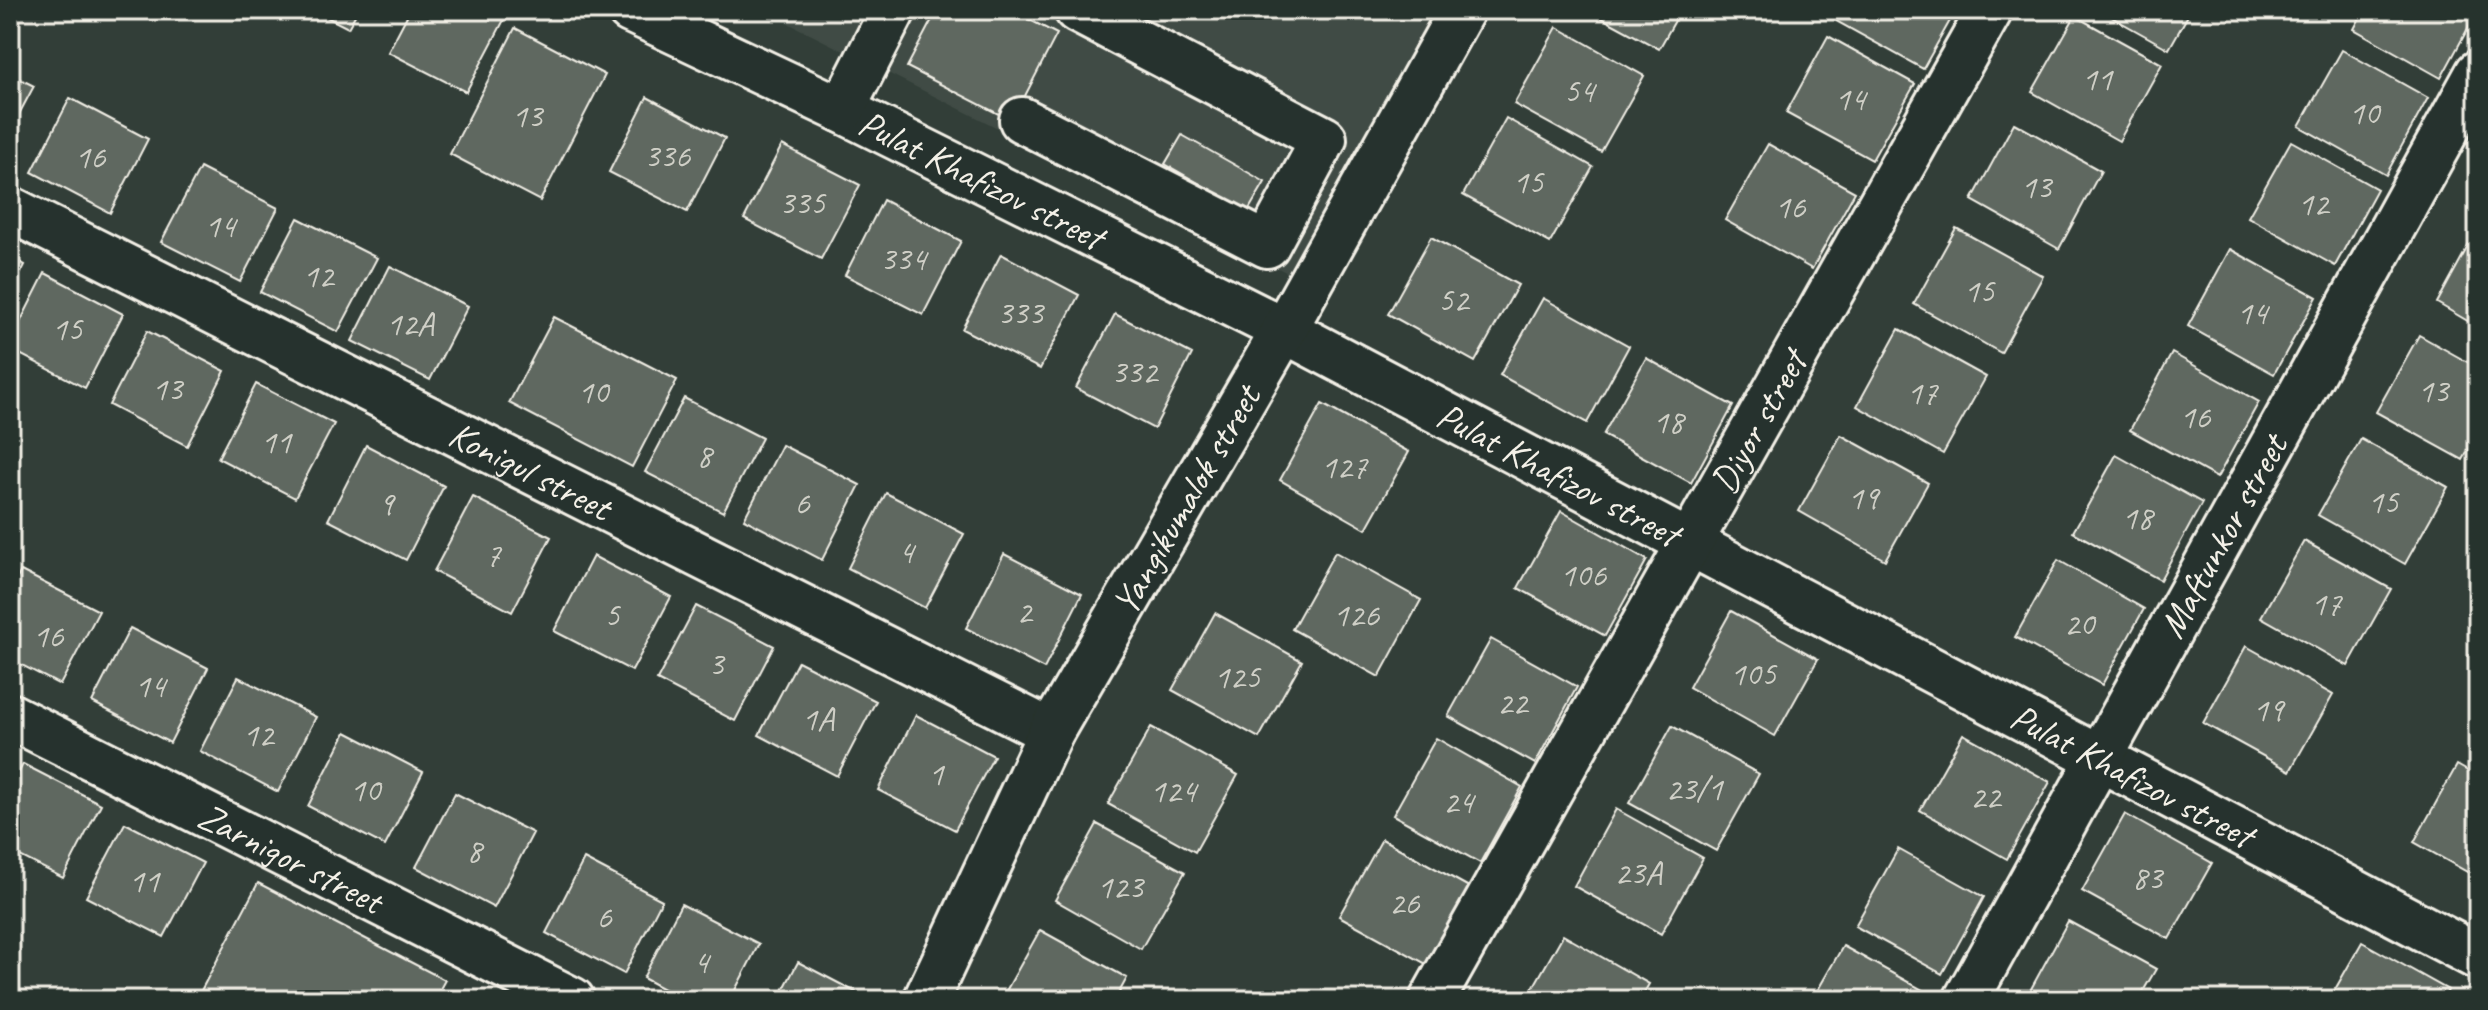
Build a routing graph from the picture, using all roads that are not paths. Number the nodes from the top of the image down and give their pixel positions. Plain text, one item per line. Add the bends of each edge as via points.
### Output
1 (630, 10) edge
2 (874, 10) edge
3 (893, 10) edge
4 (1077, 10) edge
5 (1462, 10) edge
6 (1990, 10) edge
7 (2478, 73) edge
8 (842, 110) junction
9 (1022, 120) dead end
10 (10, 209) edge
11 (1284, 330) junction
12 (1690, 543) junction
13 (10, 716) edge
14 (1051, 732) junction
15 (2101, 758) junction
16 (2478, 957) edge
17 (572, 1000) edge
18 (926, 1000) edge
19 (1432, 1000) edge
20 (1966, 1000) edge

1 - 8 street, Pulat Khafizov street
2 - 3 street
3 - 8 street
4 - 9 street via 1324,139 1267,245
5 - 11 street, Yangikumalok street
6 - 12 street, Diyor street
7 - 15 street, Maftunkor street
8 - 11 street, Pulat Khafizov street
10 - 14 street, Konigul street
11 - 12 street, Pulat Khafizov street
11 - 14 street, Yangikumalok street
12 - 15 street, Pulat Khafizov street
12 - 19 street, Diyor street
13 - 17 street, Zarnigor street
14 - 18 street, Yangikumalok street
15 - 16 street, Pulat Khafizov street
15 - 20 street, Maftunkor street

